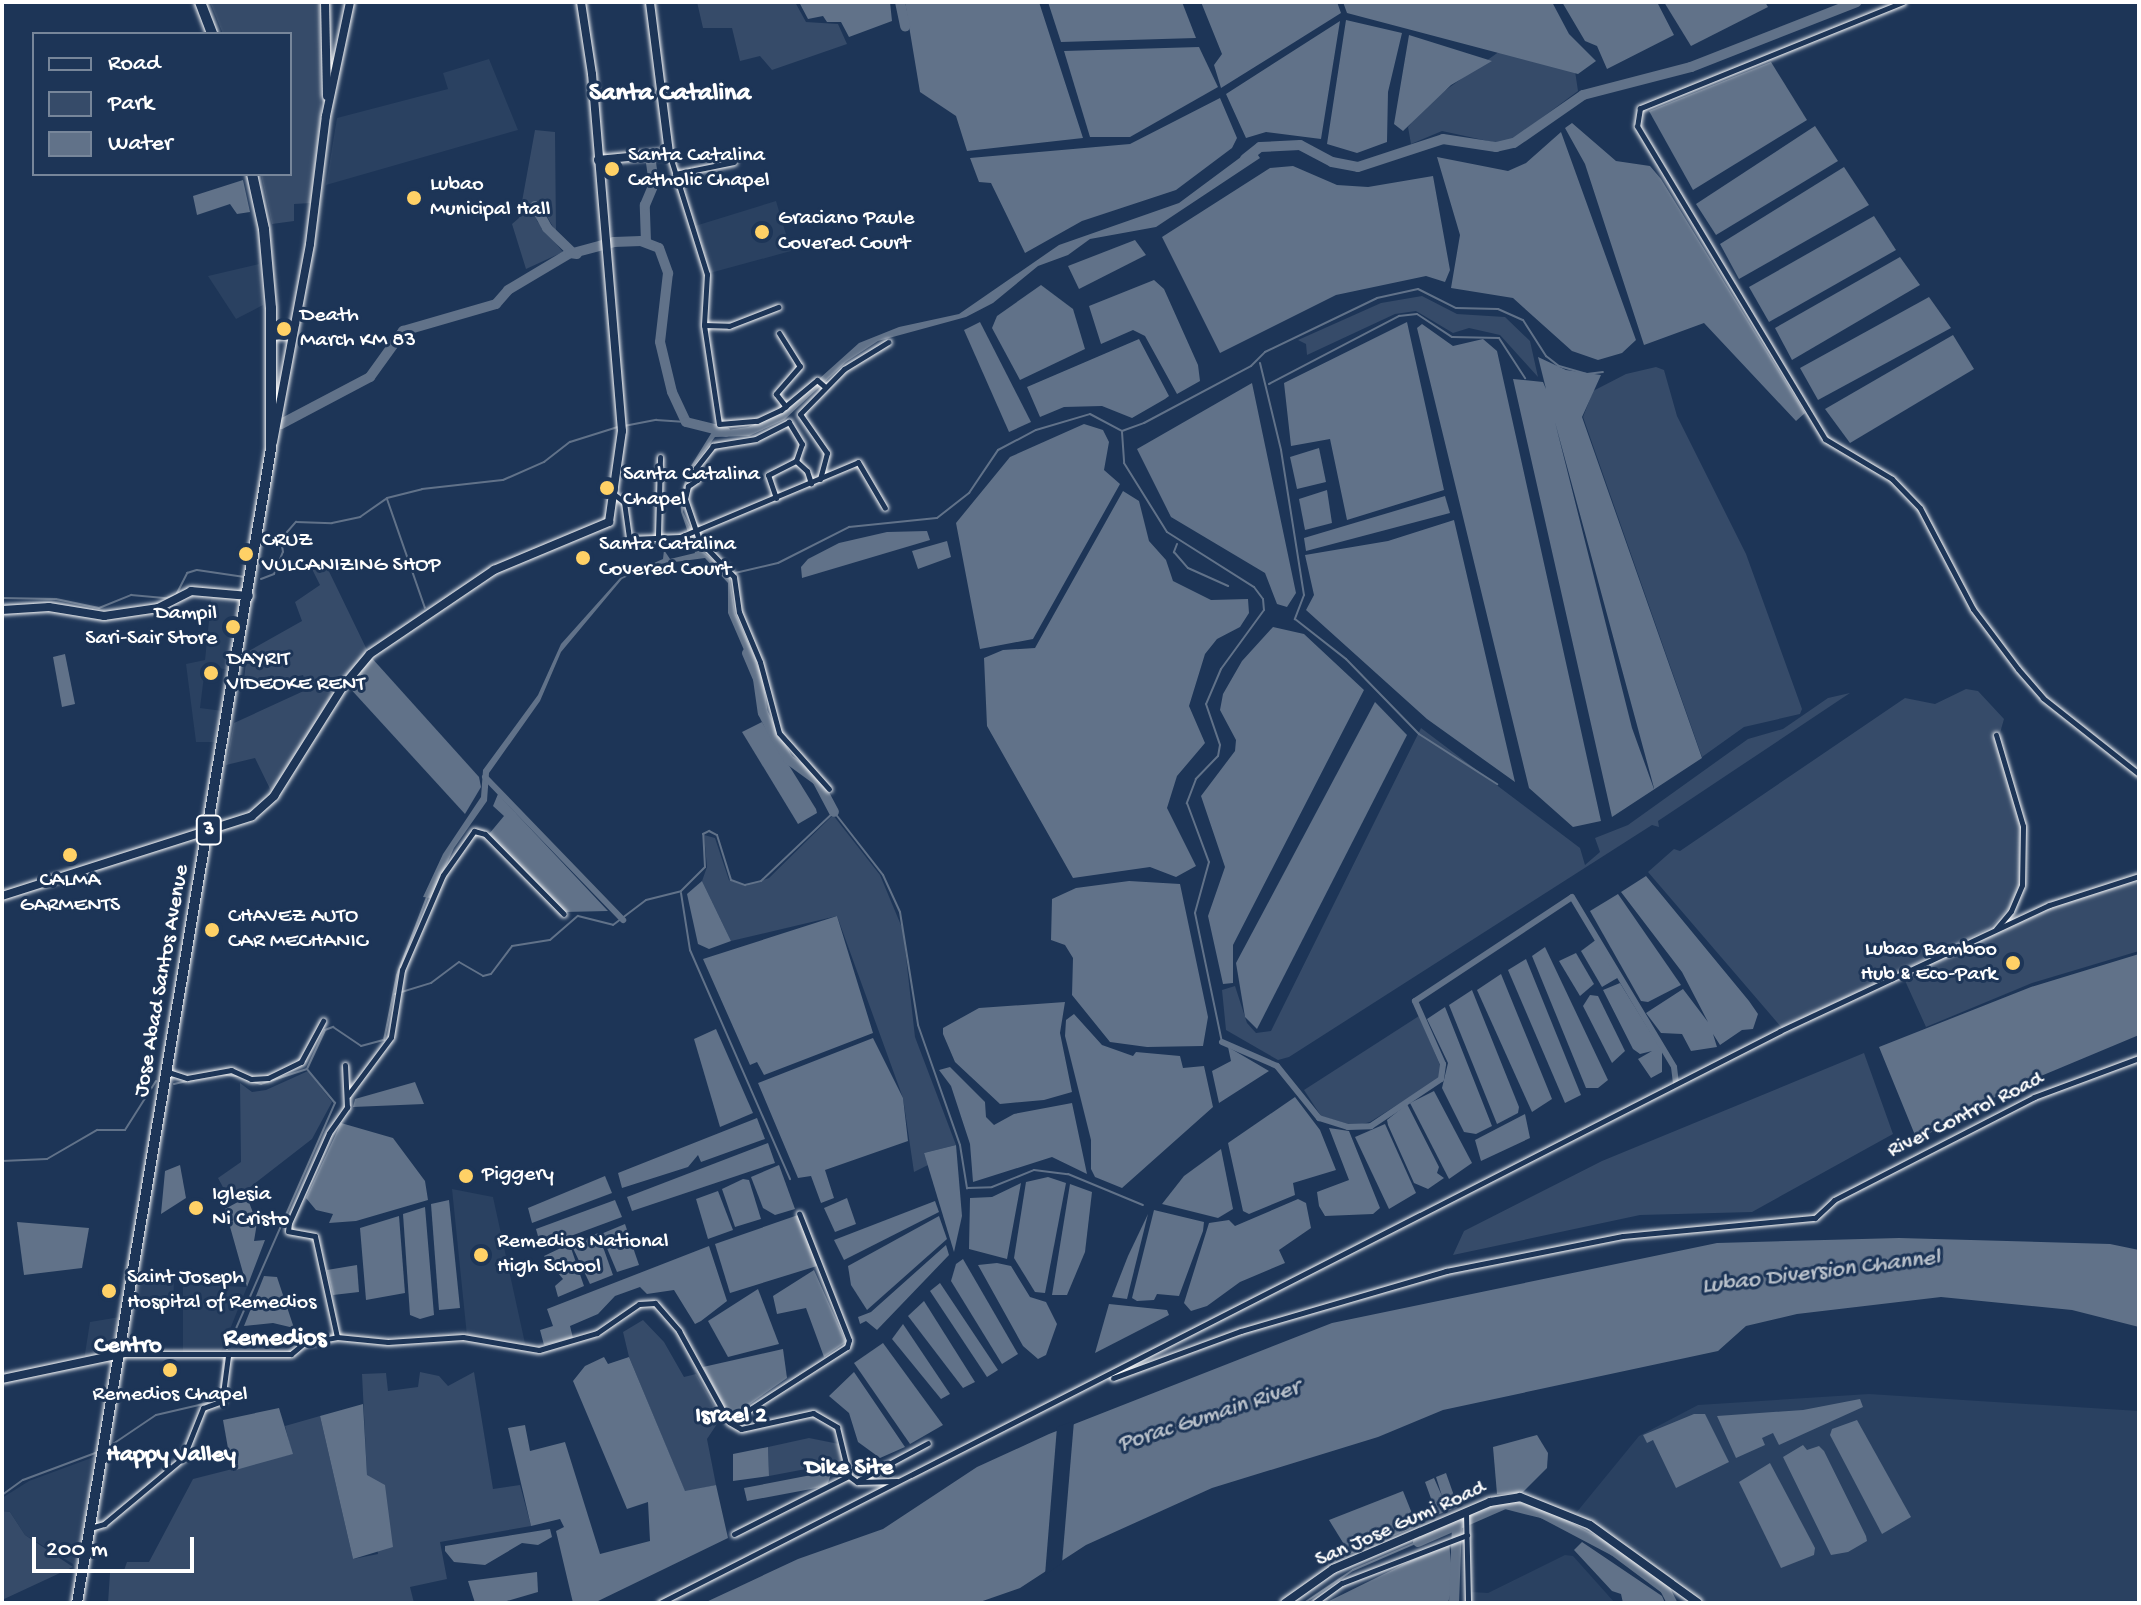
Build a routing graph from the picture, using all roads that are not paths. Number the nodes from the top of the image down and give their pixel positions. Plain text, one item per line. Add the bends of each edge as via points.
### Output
1 (200, 2) edge
2 (325, 2) edge
3 (350, 2) edge
4 (581, 2) edge
5 (650, 2) edge
6 (1903, 2) edge
7 (211, 32) edge
8 (326, 113) junction
9 (669, 153) junction
10 (598, 160) junction
11 (734, 162) dead end
12 (675, 174) junction
13 (252, 176) edge
14 (778, 307) dead end
15 (297, 320) junction
16 (704, 325) junction
17 (779, 333) dead end
18 (272, 336) junction
19 (888, 342) dead end
20 (822, 384) junction
21 (786, 407) junction
22 (271, 449) junction
23 (660, 457) dead end
24 (796, 461) junction
25 (820, 479) junction
26 (811, 484) junction
27 (615, 495) junction
28 (776, 498) junction
29 (885, 508) dead end
30 (694, 532) junction
31 (658, 536) junction
32 (249, 596) junction
33 (2, 610) edge
34 (1996, 735) dead end
35 (2139, 774) edge
36 (829, 789) dead end
37 (208, 834) junction
38 (2139, 876) edge
39 (2, 896) edge
40 (564, 914) dead end
41 (1994, 930) junction
42 (323, 1021) dead end
43 (2139, 1058) edge
44 (345, 1065) dead end
45 (168, 1072) junction
46 (348, 1095) junction
47 (799, 1213) dead end
48 (337, 1337) junction
49 (121, 1354) junction
50 (228, 1356) junction
51 (2, 1379) edge
52 (1096, 1384) junction
53 (729, 1422) junction
54 (928, 1443) dead end
55 (849, 1476) junction
56 (902, 1481) junction
57 (857, 1482) junction
58 (1465, 1512) junction
59 (90, 1528) junction
60 (734, 1534) dead end
61 (1467, 1535) junction
62 (77, 1603) edge
63 (660, 1603) edge
64 (1285, 1603) edge
65 (1314, 1603) edge
66 (1468, 1603) edge
67 (1698, 1603) edge

1 - 7 highway
2 - 8 street
3 - 8 street
4 - 10 street
5 - 9 street
6 - 35 street via 1640,108 1637,126 1825,439 1892,479 1920,508 1973,609 2018,669 2043,698
8 - 15 street
9 - 10 street
9 - 12 street
10 - 27 street via 622,431
11 - 12 street
12 - 16 street via 707,274
13 - 18 highway, Jose Abad Santos Avenue / 3 via 264,229
14 - 16 street via 729,326
15 - 18 street via 285,335
15 - 22 street
16 - 21 street via 719,424 746,424
17 - 21 street via 800,366 776,394
18 - 22 highway, Jose Abad Santos Avenue / 3
19 - 20 street
20 - 21 street
20 - 25 street via 800,414 827,453
22 - 32 highway, Jose Abad Santos Avenue / 3
23 - 31 street
24 - 26 street
24 - 28 street via 768,475
24 - 30 street via 802,444 789,422 756,439 713,446 686,492
25 - 26 street
25 - 29 street via 858,462
26 - 28 street
27 - 31 street via 624,502 629,539
27 - 37 street via 603,528 528,552 494,570 370,654 337,695 274,796 252,816
28 - 30 street
30 - 31 street
30 - 36 street via 731,569 739,612 760,662 779,733
32 - 33 street via 191,591 158,608 104,616 49,607
32 - 37 highway, Jose Abad Santos Avenue / 3
34 - 41 street via 2023,826 2022,885 2011,911
37 - 39 street
37 - 45 highway, Jose Abad Santos Avenue / 3
38 - 41 street via 2049,905
40 - 46 street via 485,834 474,831 443,875 402,970 391,1037
41 - 52 street via 1780,1031
42 - 45 street via 301,1062 259,1081 231,1070 187,1078
43 - 52 street, River Control Road via 2034,1097 1834,1200 1815,1218 1623,1236 1446,1271 1241,1331
44 - 46 street
45 - 49 highway, Jose Abad Santos Avenue / 3
46 - 48 street via 288,1231 315,1236
47 - 53 street via 849,1340 847,1347
48 - 50 street via 304,1343 291,1354
48 - 53 street via 388,1342 463,1337 539,1350 597,1333 639,1304 655,1303 679,1331
49 - 50 street
49 - 51 street
49 - 59 highway, Jose Abad Santos Avenue / 3
50 - 59 street via 222,1401 203,1408 183,1458 104,1524
52 - 56 street
53 - 55 street via 741,1429 813,1413 837,1427
54 - 57 street
55 - 57 street
55 - 60 street
56 - 57 street
56 - 63 street
58 - 61 street
58 - 64 street, San Jose Gumi Road via 1333,1569
58 - 67 street, San Jose Gumi Road via 1520,1497 1546,1505 1615,1540
59 - 62 highway, Jose Abad Santos Avenue / 3
61 - 65 street via 1342,1583
61 - 66 street

